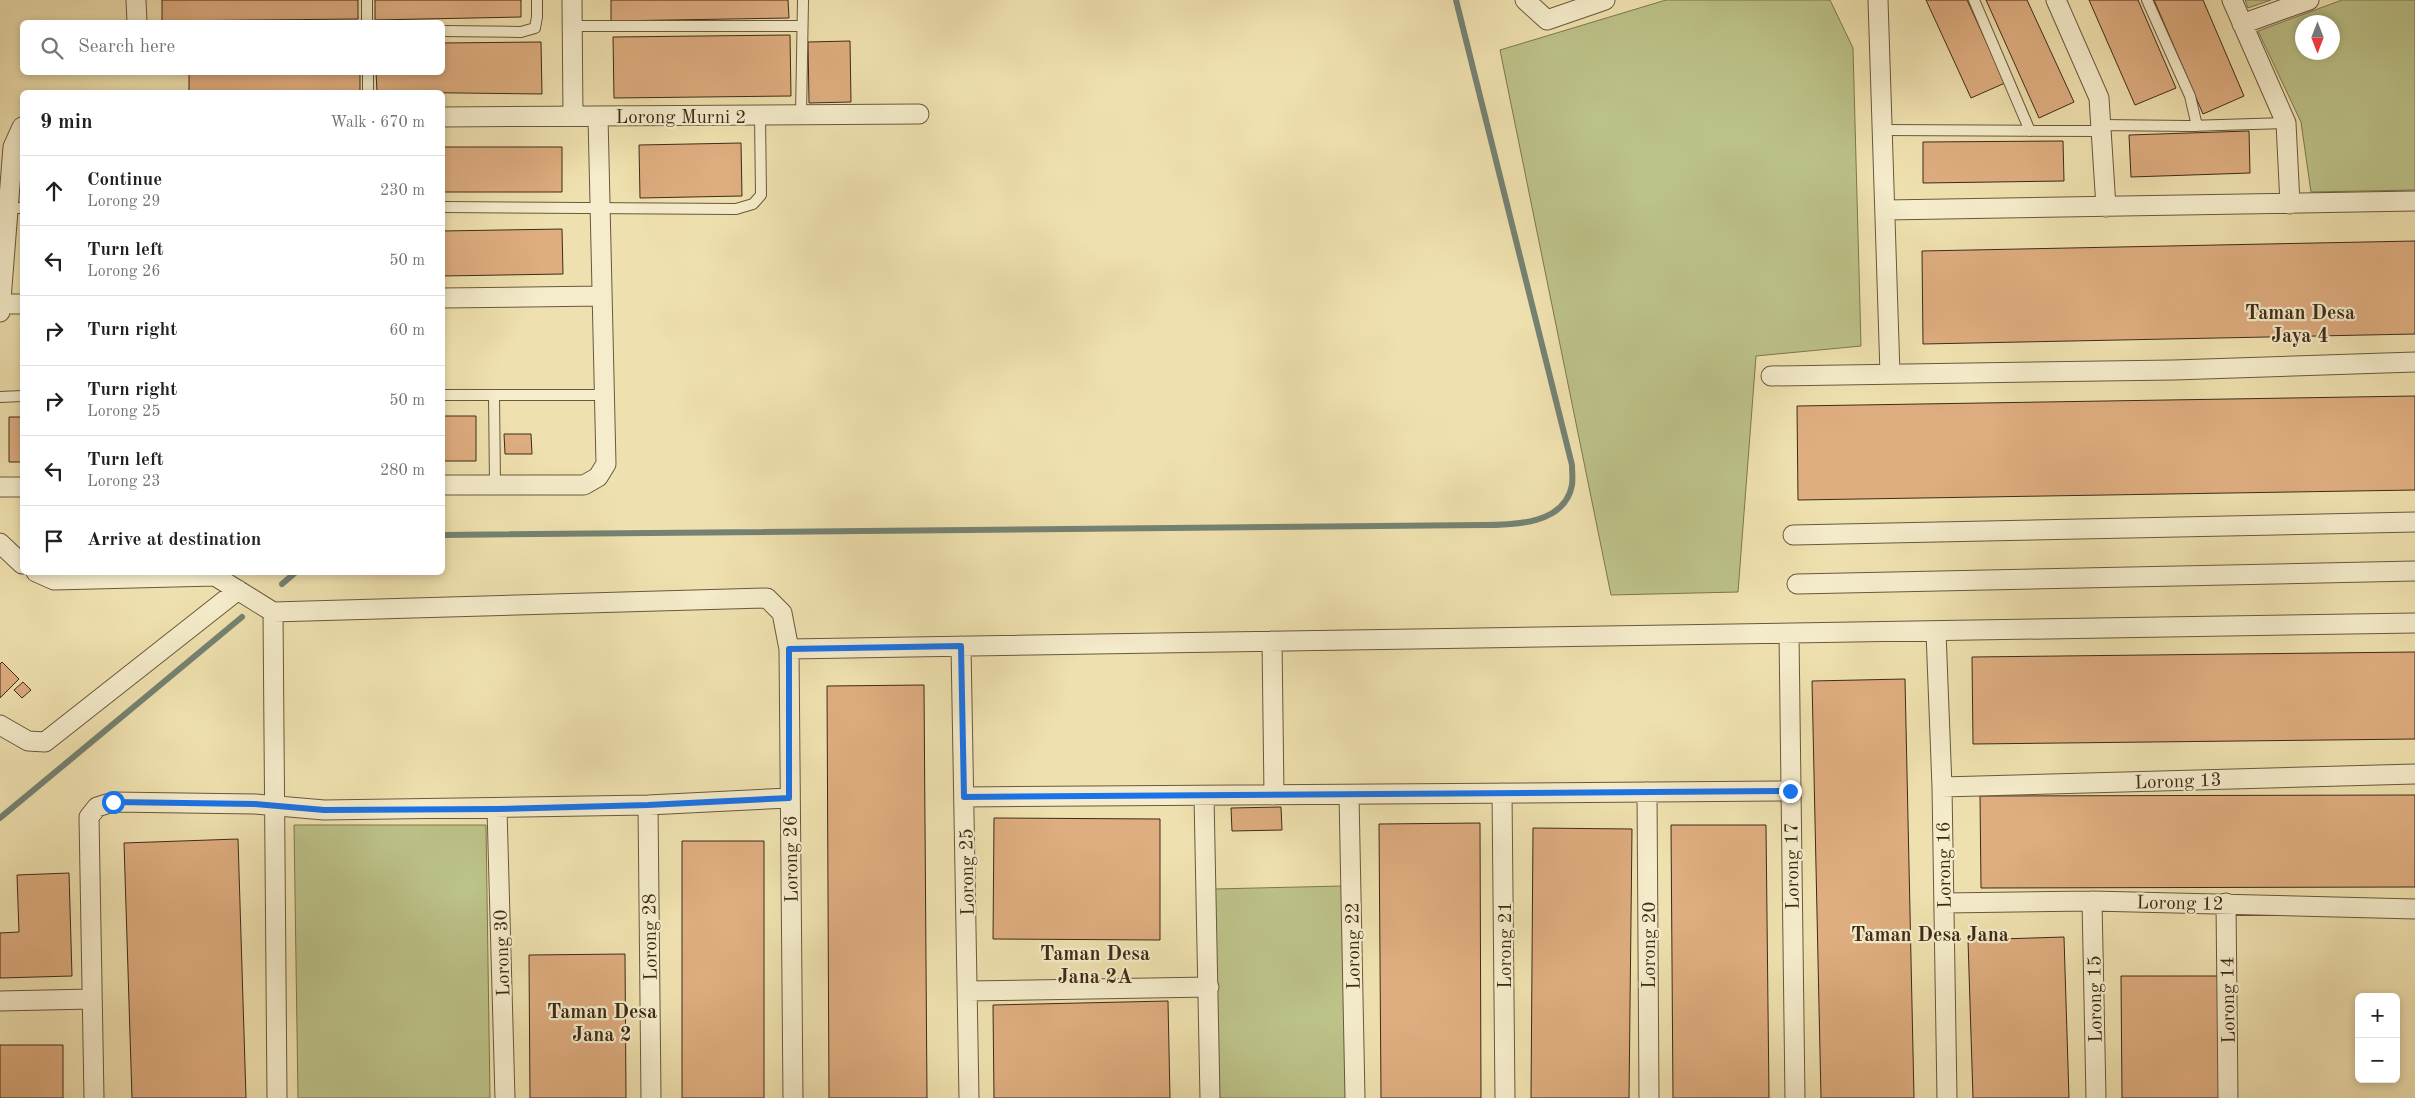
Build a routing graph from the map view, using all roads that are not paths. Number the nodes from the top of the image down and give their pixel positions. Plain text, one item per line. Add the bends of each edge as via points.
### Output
1 (136, 0) edge
2 (367, 0) edge
3 (537, 0) edge
4 (572, 0) edge
5 (803, 0) edge
6 (1525, 0) edge
7 (1605, 0) edge
8 (1878, 0) edge
9 (1974, 0) edge
10 (2056, 0) edge
11 (2147, 0) edge
12 (2232, 0) edge
13 (2310, 0) edge
14 (137, 20) edge
15 (367, 20) edge
16 (2242, 24) junction
17 (573, 26) junction
18 (801, 26) junction
19 (445, 31) edge
20 (368, 75) edge
21 (368, 90) edge
22 (919, 114) dead end
23 (760, 115) junction
24 (801, 115) junction
25 (573, 116) junction
26 (598, 116) junction
27 (445, 117) edge
28 (2286, 123) junction
29 (2197, 126) junction
30 (2101, 128) junction
31 (1883, 130) junction
32 (20, 131) edge
33 (2030, 131) junction
34 (2415, 201) edge
35 (2290, 204) junction
36 (445, 207) edge
37 (600, 207) junction
38 (2106, 207) junction
39 (15, 208) edge
40 (1886, 210) junction
41 (602, 296) junction
42 (445, 298) edge
43 (1, 304) edge
44 (20, 304) edge
45 (0, 312) edge
46 (2415, 362) edge
47 (1890, 374) junction
48 (1771, 376) dead end
49 (445, 395) edge
50 (494, 395) junction
51 (604, 395) junction
52 (0, 396) edge
53 (20, 396) edge
54 (445, 485) edge
55 (495, 485) junction
56 (0, 487) edge
57 (20, 487) edge
58 (2415, 522) edge
59 (1793, 535) dead end
60 (0, 543) edge
61 (20, 562) edge
62 (2415, 571) edge
63 (43, 575) edge
64 (1797, 584) dead end
65 (238, 590) junction
66 (273, 612) junction
67 (2415, 623) edge
68 (1936, 632) junction
69 (1789, 634) junction
70 (1272, 641) junction
71 (961, 646) junction
72 (789, 649) junction
73 (0, 725) edge
74 (2415, 774) edge
75 (1942, 787) junction
76 (1790, 791) junction
77 (1647, 792) junction
78 (1502, 793) junction
79 (1274, 794) junction
80 (1349, 795) junction
81 (1204, 796) junction
82 (964, 797) junction
83 (789, 798) junction
84 (275, 805) junction
85 (648, 805) junction
86 (497, 809) junction
87 (2092, 901) junction
88 (1944, 903) junction
89 (2226, 903) junction
90 (2415, 909) edge
91 (1209, 987) junction
92 (968, 991) junction
93 (92, 999) junction
94 (0, 1001) edge
95 (94, 1098) edge
96 (277, 1098) edge
97 (505, 1098) edge
98 (651, 1098) edge
99 (793, 1098) edge
100 (969, 1098) edge
101 (1210, 1098) edge
102 (1355, 1098) edge
103 (1505, 1098) edge
104 (1649, 1098) edge
105 (1795, 1098) edge
106 (1947, 1098) edge
107 (2096, 1098) edge
108 (2228, 1098) edge

1 - 14 street
2 - 15 lane
3 - 19 lane via 535,28 521,32
4 - 17 street
5 - 18 lane
6 - 7 street via 1547,20
8 - 31 street
9 - 33 lane
10 - 30 street via 2099,98
11 - 29 lane via 2190,96
12 - 16 street
13 - 16 street
16 - 28 street
17 - 18 lane
17 - 25 street
18 - 24 lane
20 - 21 lane
22 - 24 street, Lorong Murni 2
23 - 24 street, Lorong Murni 2
23 - 26 street, Lorong Murni 2
23 - 37 lane via 761,195 753,204 736,209
25 - 26 street, Lorong Murni 2
25 - 27 street, Lorong Murni 2
26 - 37 street
28 - 29 lane
28 - 35 street
29 - 30 lane
30 - 33 lane
30 - 38 street
31 - 33 lane
31 - 40 street
32 - 39 street via 13,146
34 - 35 street
35 - 38 street
36 - 37 lane
37 - 41 street
38 - 40 street
39 - 43 street
40 - 47 street
41 - 42 street
41 - 51 street
43 - 44 street
43 - 45 street
46 - 47 street
47 - 48 street
49 - 50 lane
50 - 51 lane
50 - 55 lane
51 - 55 street via 606,464 598,477 584,485
52 - 53 lane
54 - 55 street
56 - 57 street
58 - 59 street
60 - 61 street
62 - 64 street
63 - 65 street via 54,580 215,576
65 - 66 street
65 - 73 street via 45,742 28,741
66 - 72 street, Lorong 26 via 767,598 782,613
66 - 84 street
67 - 68 street
68 - 69 street
68 - 75 street, Lorong 16
69 - 70 street
69 - 76 street, Lorong 17
70 - 71 street
70 - 79 street
71 - 72 street
71 - 82 street, Lorong 25
72 - 83 street, Lorong 26
74 - 75 street, Lorong 13
75 - 88 street, Lorong 16
76 - 77 street
76 - 105 street, Lorong 17
77 - 78 street
77 - 104 street, Lorong 20
78 - 80 street
78 - 103 street, Lorong 21
79 - 80 street
79 - 81 street
80 - 102 street, Lorong 22
81 - 82 street
81 - 91 street
82 - 92 street, Lorong 25
83 - 85 street
83 - 99 street, Lorong 26
84 - 86 street via 324,810
84 - 93 street via 113,802 97,807 89,817
84 - 96 street
85 - 86 street
85 - 98 street, Lorong 28
86 - 97 street, Lorong 30
87 - 88 street, Lorong 12
87 - 89 street, Lorong 12
87 - 107 street, Lorong 15
88 - 106 street, Lorong 16
89 - 90 street, Lorong 12
89 - 108 street, Lorong 14
91 - 92 street
91 - 101 street
92 - 100 street, Lorong 25
93 - 94 street
93 - 95 street

